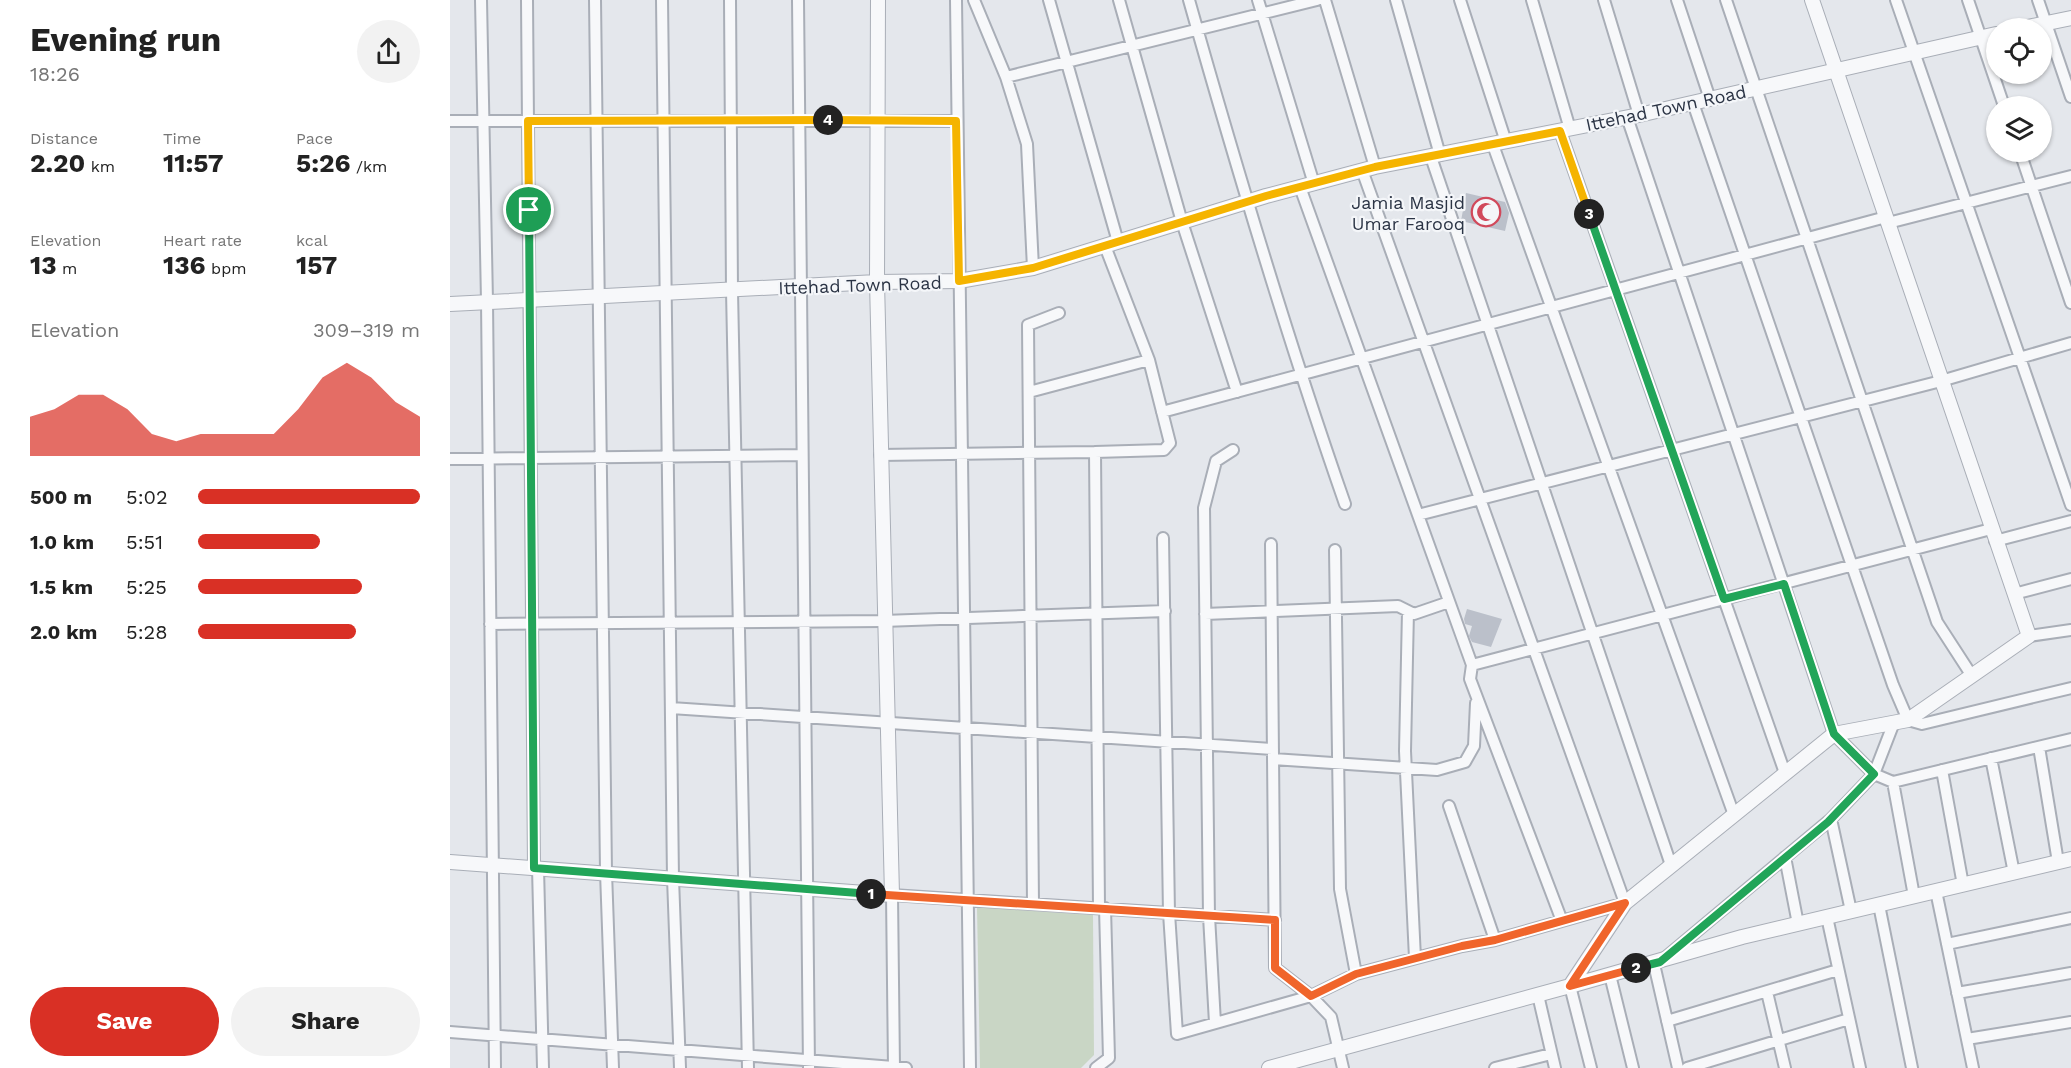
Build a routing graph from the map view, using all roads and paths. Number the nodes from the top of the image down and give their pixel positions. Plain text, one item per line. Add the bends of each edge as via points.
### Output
1 (481, 0) edge
2 (527, 0) edge
3 (596, 0) edge
4 (662, 0) edge
5 (730, 0) edge
6 (798, 0) edge
7 (878, 0) edge
8 (956, 0) edge
9 (974, 0) edge
10 (1049, 0) edge
11 (1119, 0) edge
12 (1189, 0) edge
13 (1258, 0) edge
14 (1317, 0) edge
15 (1325, 0) edge
16 (1396, 0) edge
17 (1460, 0) edge
18 (1532, 0) edge
19 (1604, 0) edge
20 (1677, 0) edge
21 (1726, 0) edge
22 (1812, 0) edge
23 (1896, 0) edge
24 (1968, 0) edge
25 (2038, 0) edge
26 (1262, 14) junction
27 (2044, 18) edge
28 (2071, 18) edge
29 (2052, 22) edge
30 (1197, 30) junction
31 (1986, 37) edge
32 (1981, 38) junction
33 (2052, 41) edge
34 (1132, 46) junction
35 (1915, 53) junction
36 (1068, 62) junction
37 (1837, 70) junction
38 (1006, 77) junction
39 (1756, 89) junction
40 (2001, 96) edge
41 (2071, 97) edge
42 (1710, 99) junction
43 (1693, 103) junction
44 (1633, 116) junction
45 (877, 119) junction
46 (597, 120) junction
47 (663, 120) junction
48 (731, 120) junction
49 (799, 120) junction
50 (450, 121) edge
51 (483, 121) junction
52 (528, 121) junction
53 (956, 121) junction
54 (1565, 130) junction
55 (1500, 144) junction
56 (1435, 156) junction
57 (2023, 162) edge
58 (1369, 169) junction
59 (2071, 176) edge
60 (1314, 184) junction
61 (2031, 186) junction
62 (1300, 188) junction
63 (1246, 202) junction
64 (1966, 203) junction
65 (1887, 220) junction
66 (1182, 222) junction
67 (1808, 238) junction
68 (1112, 244) junction
69 (1744, 255) junction
70 (1033, 268) junction
71 (1680, 273) junction
72 (959, 281) junction
73 (878, 282) junction
74 (801, 287) junction
75 (1615, 290) junction
76 (732, 291) junction
77 (665, 294) junction
78 (599, 297) junction
79 (530, 299) junction
80 (487, 301) junction
81 (2071, 303) edge
82 (450, 304) edge
83 (1552, 307) junction
84 (1059, 313) dead end
85 (1488, 324) junction
86 (1423, 342) junction
87 (2071, 343) edge
88 (1361, 358) junction
89 (2020, 358) junction
90 (1149, 360) junction
91 (1300, 375) junction
92 (1941, 381) junction
93 (1029, 392) junction
94 (1237, 392) junction
95 (1863, 401) junction
96 (1162, 412) junction
97 (1800, 417) junction
98 (1733, 434) junction
99 (1233, 450) dead end
100 (1671, 450) junction
101 (1095, 452) junction
102 (1030, 453) junction
103 (961, 454) junction
104 (802, 455) junction
105 (880, 455) junction
106 (735, 456) junction
107 (668, 457) junction
108 (601, 458) junction
109 (450, 459) edge
110 (531, 459) junction
111 (488, 460) junction
112 (1609, 466) junction
113 (1542, 483) junction
114 (1480, 499) junction
115 (1346, 504) dead end
116 (2071, 505) edge
117 (1418, 515) junction
118 (2071, 521) edge
119 (1993, 535) junction
120 (1163, 538) dead end
121 (1271, 544) dead end
122 (1335, 550) dead end
123 (1914, 550) junction
124 (1852, 566) junction
125 (2071, 579) edge
126 (1784, 584) junction
127 (2014, 594) junction
128 (1724, 599) junction
129 (1449, 602) junction
130 (1335, 609) junction
131 (1165, 611) junction
132 (1272, 611) junction
133 (1408, 611) junction
134 (1096, 614) junction
135 (1205, 614) junction
136 (1662, 615) junction
137 (1030, 616) junction
138 (963, 618) junction
139 (804, 621) junction
140 (883, 621) junction
141 (670, 622) junction
142 (739, 622) junction
143 (532, 623) junction
144 (603, 623) junction
145 (490, 624) junction
146 (2071, 630) edge
147 (1593, 633) junction
148 (2029, 636) junction
149 (1534, 649) junction
150 (1472, 665) junction
151 (1972, 676) junction
152 (2071, 688) edge
153 (1477, 697) junction
154 (671, 708) junction
155 (741, 714) junction
156 (805, 718) junction
157 (1908, 720) junction
158 (886, 724) junction
159 (1893, 725) junction
160 (964, 729) junction
161 (1031, 733) junction
162 (1834, 734) junction
163 (1098, 738) junction
164 (2071, 739) edge
165 (1167, 742) junction
166 (1208, 745) junction
167 (2039, 747) junction
168 (1273, 754) junction
169 (1991, 758) junction
170 (1338, 764) junction
171 (1406, 766) junction
172 (1942, 770) junction
173 (1785, 773) junction
174 (1874, 774) junction
175 (1893, 782) junction
176 (1449, 806) dead end
177 (1734, 815) junction
178 (1831, 819) junction
179 (1785, 857) junction
180 (2065, 861) edge
181 (450, 862) edge
182 (491, 865) junction
183 (1671, 865) junction
184 (536, 868) junction
185 (606, 872) junction
186 (2014, 873) junction
187 (673, 878) junction
188 (744, 884) junction
189 (1964, 885) junction
190 (807, 889) junction
191 (1936, 891) junction
192 (892, 895) junction
193 (1914, 896) junction
194 (966, 900) junction
195 (1625, 903) junction
196 (1034, 904) junction
197 (1880, 905) junction
198 (1102, 908) junction
199 (1851, 911) junction
200 (1170, 913) junction
201 (1209, 916) junction
202 (1827, 917) junction
203 (2071, 918) edge
204 (1275, 920) junction
205 (1562, 921) junction
206 (1798, 924) junction
207 (1495, 940) junction
208 (1947, 944) junction
209 (1415, 958) junction
210 (1657, 963) junction
211 (1838, 970) junction
212 (2071, 973) edge
213 (1356, 974) junction
214 (1610, 975) junction
215 (1570, 986) junction
216 (1767, 992) junction
217 (1957, 993) junction
218 (1538, 995) junction
219 (1311, 996) junction
220 (1849, 1019) junction
221 (1666, 1022) junction
222 (2071, 1022) edge
223 (1215, 1023) junction
224 (450, 1032) edge
225 (494, 1035) junction
226 (542, 1039) junction
227 (1967, 1039) junction
228 (1778, 1040) junction
229 (612, 1045) junction
230 (1338, 1048) junction
231 (679, 1050) junction
232 (1551, 1054) junction
233 (748, 1056) junction
234 (809, 1064) edge
235 (495, 1068) edge
236 (543, 1068) edge
237 (613, 1068) edge
238 (680, 1068) edge
239 (748, 1068) edge
240 (894, 1068) edge
241 (906, 1068) edge
242 (970, 1068) edge
243 (1096, 1068) edge
244 (1269, 1068) edge
245 (1343, 1068) edge
246 (1495, 1068) edge
247 (1554, 1068) edge
248 (1591, 1068) edge
249 (1633, 1068) edge
250 (1678, 1068) edge
251 (1688, 1068) edge
252 (1785, 1068) edge
253 (1860, 1068) edge
254 (1912, 1068) edge
255 (1973, 1068) edge

1 - 51 street
2 - 52 street
3 - 46 street
4 - 47 street
5 - 48 street
6 - 49 street
7 - 45 street
8 - 53 street
9 - 38 street
10 - 36 street
11 - 34 street
12 - 30 street
13 - 26 street
14 - 26 street
15 - 58 street
16 - 56 street
17 - 55 street
18 - 54 street
19 - 44 street
20 - 42 street
21 - 39 street
22 - 37 street
23 - 35 street
24 - 32 street
25 - 27 street
26 - 30 street
26 - 60 street
28 - 29 street
30 - 34 street
30 - 63 street
31 - 32 street, Ittehad Town Road
32 - 35 street, Ittehad Town Road
32 - 40 street
33 - 41 street
34 - 36 street
34 - 66 street
35 - 37 street, Ittehad Town Road
35 - 64 street
36 - 38 street
36 - 68 street
37 - 39 street, Ittehad Town Road
37 - 65 street
38 - 70 street via 1026,144
39 - 42 street, Ittehad Town Road
39 - 67 street
42 - 43 street, Ittehad Town Road
43 - 44 street, Ittehad Town Road
43 - 69 street
44 - 54 street, Ittehad Town Road
44 - 71 street
45 - 49 street
45 - 53 street
45 - 73 street
46 - 47 street
46 - 52 street
46 - 78 street
47 - 48 street
47 - 77 street
48 - 49 street
48 - 76 street
49 - 74 street
50 - 51 street
51 - 52 street
51 - 80 street
52 - 79 street
53 - 72 street
54 - 55 street, Ittehad Town Road
54 - 75 street
55 - 56 street, Ittehad Town Road
55 - 83 street
56 - 58 street, Ittehad Town Road
56 - 85 street
57 - 61 street
58 - 60 street, Ittehad Town Road
58 - 86 street
59 - 61 street
60 - 62 street, Ittehad Town Road
61 - 64 street
61 - 81 street
62 - 63 street, Ittehad Town Road
62 - 88 street
63 - 66 street, Ittehad Town Road
63 - 91 street
64 - 65 street
64 - 89 street
65 - 67 street
65 - 92 street
66 - 68 street, Ittehad Town Road
66 - 94 street
67 - 69 street
67 - 95 street
68 - 70 street, Ittehad Town Road
68 - 90 street
69 - 71 street
69 - 97 street
70 - 72 street, Ittehad Town Road
71 - 75 street
71 - 98 street
72 - 73 street, Ittehad Town Road
72 - 103 street
73 - 74 street, Ittehad Town Road
73 - 105 street
74 - 76 street, Ittehad Town Road
74 - 104 street
75 - 83 street
75 - 100 street
76 - 77 street, Ittehad Town Road
76 - 106 street
77 - 78 street, Ittehad Town Road
77 - 107 street
78 - 79 street, Ittehad Town Road
78 - 108 street
79 - 80 street, Ittehad Town Road
79 - 110 street
80 - 82 street, Ittehad Town Road
80 - 111 street
83 - 85 street
83 - 112 street
84 - 93 street via 1028,325
85 - 86 street
85 - 113 street
86 - 88 street
86 - 114 street
87 - 89 street
88 - 91 street
88 - 117 street
89 - 92 street
89 - 116 street
90 - 93 street
90 - 96 street
91 - 94 street
91 - 115 street
92 - 95 street
92 - 119 street
93 - 102 street
94 - 96 street
95 - 97 street
95 - 123 street
96 - 101 street via 1170,442 1164,450
97 - 98 street
97 - 124 street
98 - 100 street
98 - 126 street
99 - 135 street via 1216,461 1204,508
100 - 112 street
100 - 128 street
101 - 102 street
101 - 134 street
102 - 103 street
102 - 137 street
103 - 105 street
103 - 138 street
104 - 106 street
104 - 139 street
105 - 140 street
106 - 107 street
106 - 142 street
107 - 108 street
107 - 141 street
108 - 110 street
108 - 144 street
109 - 111 street
110 - 111 street
110 - 143 street
111 - 145 street
112 - 113 street
112 - 136 street
113 - 114 street
113 - 147 street
114 - 117 street
114 - 149 street
117 - 129 street
118 - 119 street
119 - 123 street
119 - 127 street
120 - 131 street
121 - 132 street
122 - 130 street
123 - 124 street
123 - 151 street via 1937,622
124 - 126 street
124 - 157 street
125 - 127 street
126 - 128 street
126 - 162 street
127 - 148 street
128 - 136 street
128 - 173 street
129 - 133 street via 1414,614
129 - 150 street
130 - 132 street
130 - 133 street via 1398,606
130 - 170 street
131 - 134 street
131 - 165 street
132 - 135 street
132 - 168 street
133 - 171 street
134 - 137 street
134 - 163 street
135 - 166 street
136 - 147 street
136 - 177 street
137 - 138 street
137 - 161 street
138 - 140 street
138 - 160 street
139 - 140 street
139 - 142 street
139 - 156 street
140 - 158 street
141 - 142 street
141 - 144 street
141 - 154 street
142 - 155 street
143 - 144 street
143 - 145 street
143 - 184 street
144 - 185 street
145 - 182 street
146 - 148 street
147 - 149 street
147 - 183 street
148 - 151 street
149 - 150 street
149 - 195 street
150 - 153 street via 1470,680
151 - 157 street
152 - 157 street via 1922,724
153 - 171 street via 1474,746 1465,762 1437,770
153 - 205 street
154 - 155 street
154 - 187 street
155 - 156 street
155 - 188 street
156 - 158 street
156 - 190 street
157 - 159 street
158 - 160 street
158 - 192 street
159 - 162 street
159 - 174 street
160 - 161 street
160 - 194 street
161 - 163 street
161 - 196 street
162 - 173 street
162 - 174 street
163 - 165 street
163 - 198 street
164 - 167 street
165 - 166 street
165 - 200 street
166 - 168 street
166 - 201 street
167 - 169 street
167 - 180 street
168 - 170 street
168 - 204 street
169 - 172 street
169 - 186 street
170 - 171 street
170 - 213 street via 1340,889
171 - 209 street
172 - 175 street
172 - 189 street
173 - 177 street
174 - 175 street
174 - 178 street
175 - 193 street
176 - 207 street
177 - 183 street
178 - 179 street
178 - 199 street
179 - 206 street
179 - 210 street
180 - 186 street
181 - 182 street
182 - 184 street
182 - 225 street
183 - 195 street
184 - 185 street
184 - 226 street
185 - 187 street
185 - 229 street
186 - 189 street
187 - 188 street
187 - 231 street
188 - 190 street
188 - 233 street
189 - 191 street
190 - 192 street
190 - 234 street
191 - 193 street
191 - 208 street
192 - 194 street
192 - 240 street
193 - 197 street
194 - 196 street
194 - 242 street
195 - 205 street
195 - 215 street
196 - 198 street
197 - 199 street
197 - 254 street
198 - 200 street
198 - 243 street via 1109,1058
199 - 202 street
200 - 201 street
200 - 223 street via 1177,1034
201 - 204 street
201 - 223 street
202 - 206 street
202 - 211 street
203 - 208 street
204 - 219 street via 1275,968
205 - 207 street
206 - 210 street
207 - 209 street
208 - 217 street
209 - 213 street
210 - 214 street
210 - 221 street
211 - 216 street
211 - 220 street
212 - 217 street
213 - 219 street
214 - 215 street
214 - 249 street
215 - 218 street
215 - 248 street
216 - 221 street
216 - 228 street
217 - 227 street
218 - 230 street
218 - 232 street
219 - 223 street
219 - 230 street via 1331,1017
220 - 228 street
220 - 253 street
221 - 250 street
222 - 227 street
224 - 225 street
225 - 226 street
225 - 235 street
226 - 229 street
226 - 236 street
227 - 255 street
228 - 251 street
228 - 252 street
229 - 231 street
229 - 237 street
230 - 244 street
230 - 245 street
231 - 233 street
231 - 238 street
232 - 246 street
232 - 247 street
233 - 234 street
233 - 239 street
234 - 240 street
240 - 241 street

